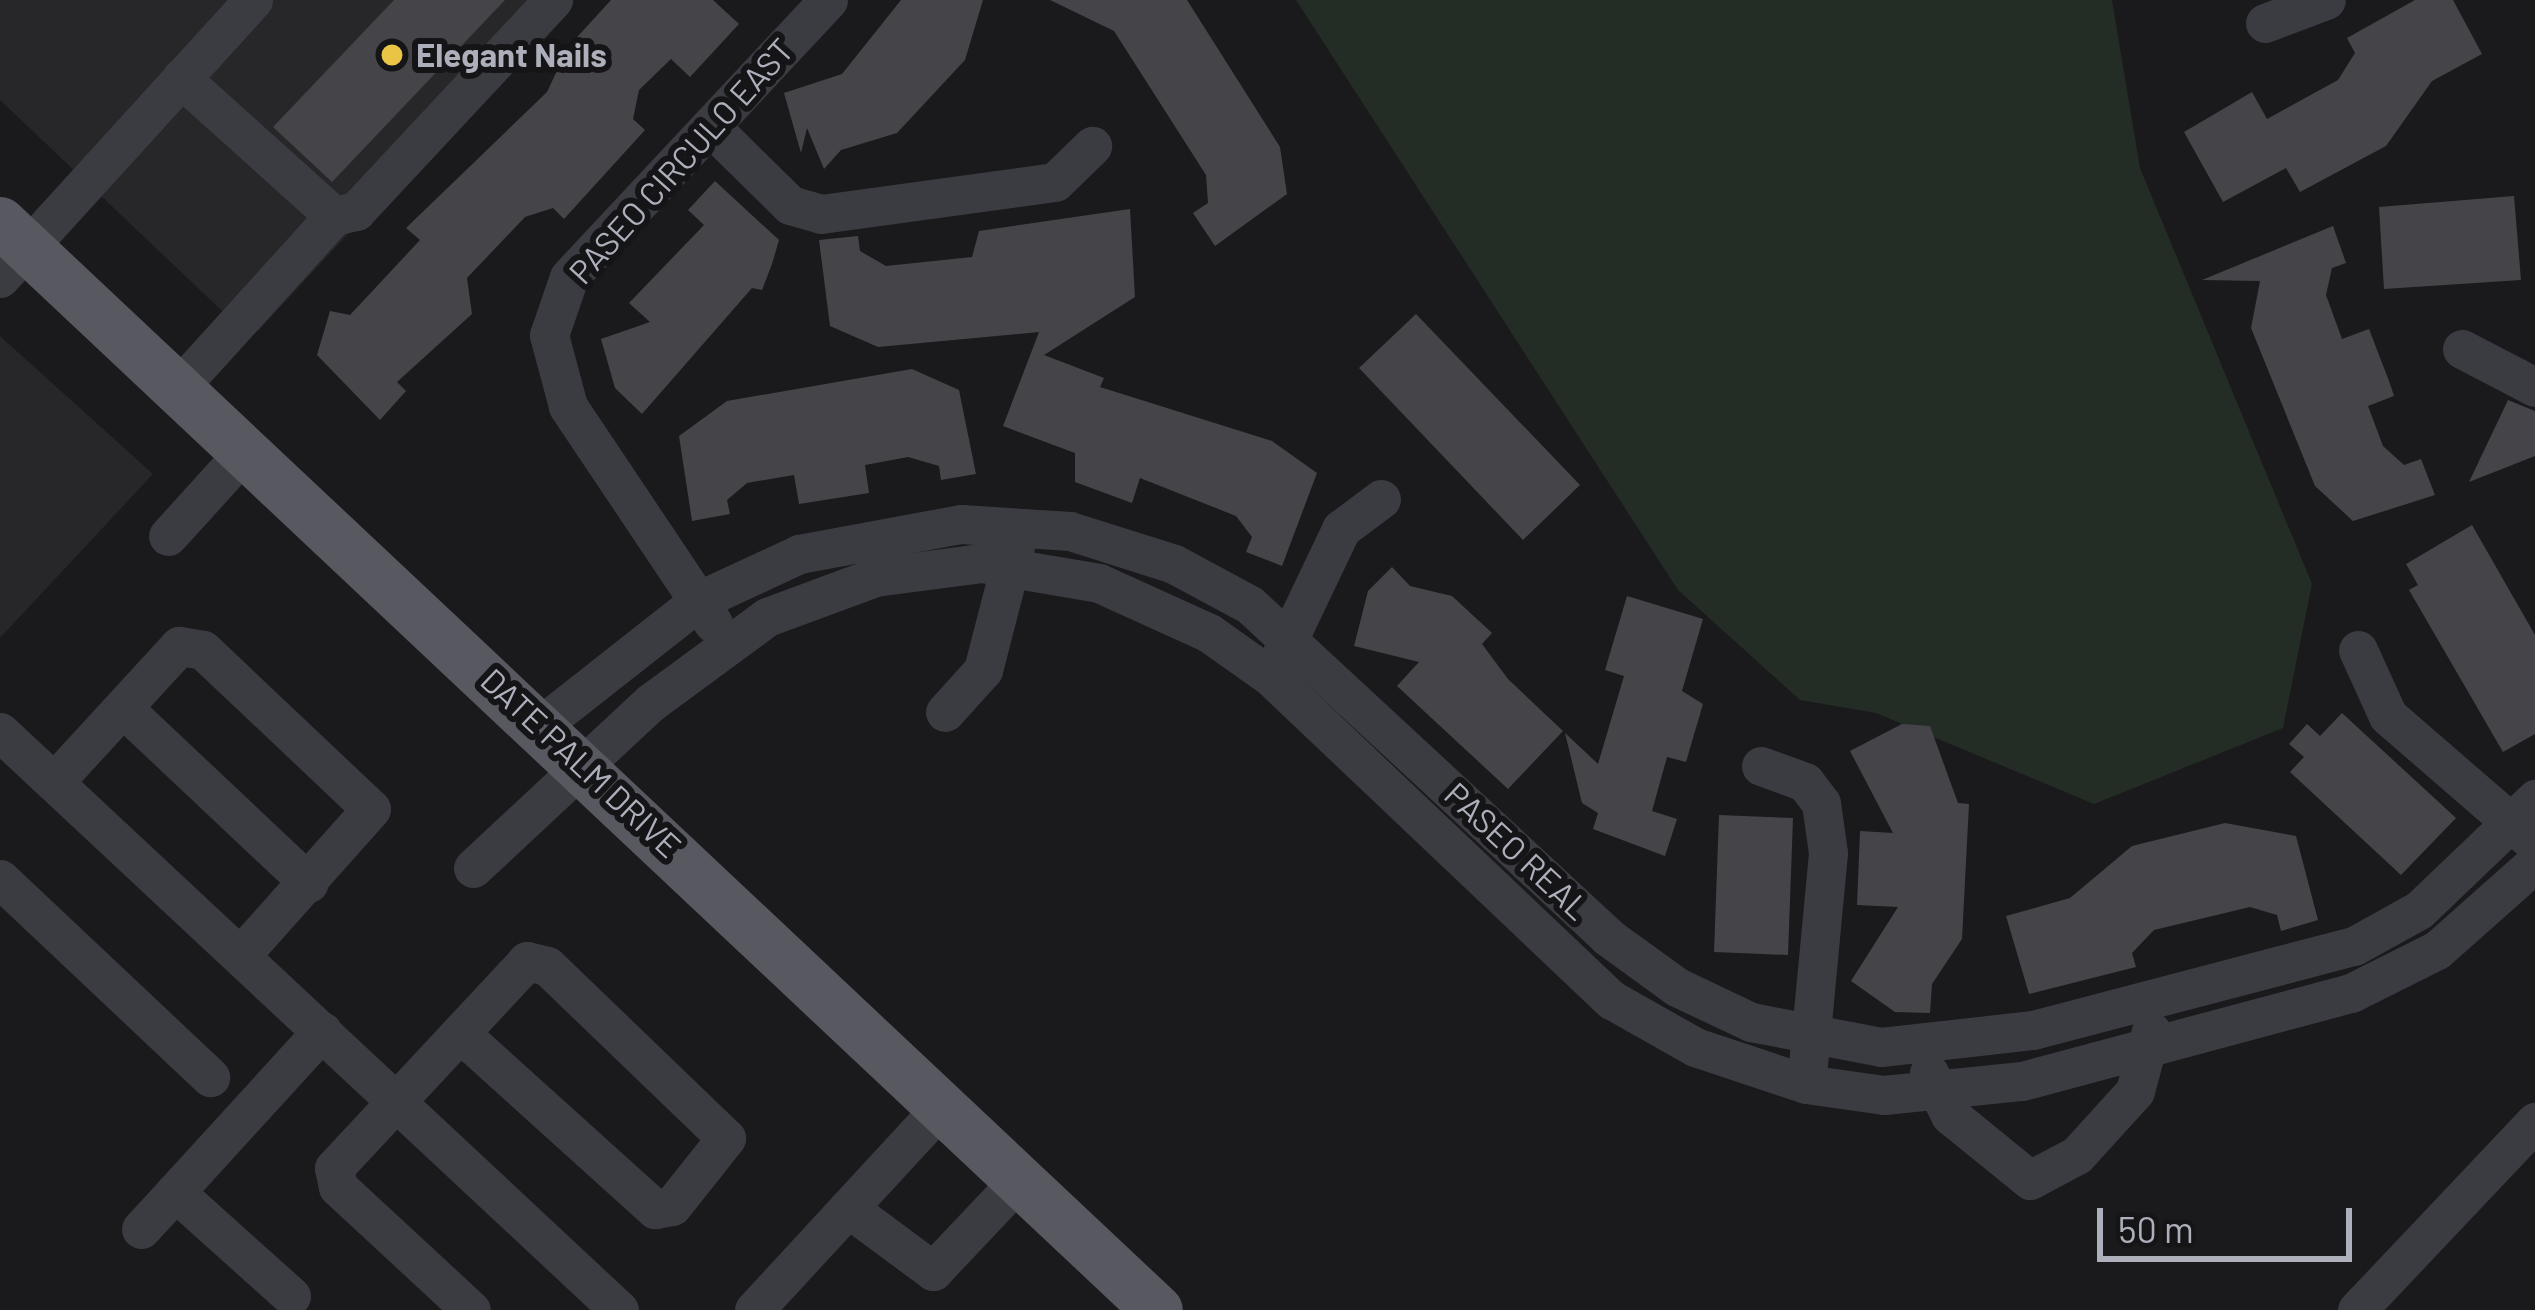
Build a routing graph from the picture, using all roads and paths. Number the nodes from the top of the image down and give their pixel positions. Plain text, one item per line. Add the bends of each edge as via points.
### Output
1 (253, 0) edge
2 (554, 0) edge
3 (828, 0) edge
4 (2326, 0) edge
5 (2265, 23) dead end
6 (182, 78) junction
7 (711, 127) junction
8 (1092, 146) dead end
9 (334, 215) junction
10 (10, 250) edge
11 (2462, 349) dead end
12 (2535, 387) edge
13 (178, 388) junction
14 (245, 451) junction
15 (1381, 499) dead end
16 (1018, 523) junction
17 (168, 536) dead end
18 (1012, 568) junction
19 (700, 601) junction
20 (1291, 637) junction
21 (725, 642) junction
22 (2358, 650) dead end
23 (1270, 676) junction
24 (123, 707) junction
25 (945, 712) dead end
26 (541, 725) junction
27 (0, 732) edge
28 (583, 763) junction
29 (1761, 766) dead end
30 (55, 782) junction
31 (2528, 822) edge
32 (2535, 863) edge
33 (473, 868) dead end
34 (1541, 874) junction
35 (0, 879) edge
36 (309, 883) junction
37 (1512, 907) junction
38 (241, 955) junction
39 (2147, 1002) junction
40 (322, 1031) junction
41 (460, 1033) junction
42 (1810, 1039) junction
43 (2153, 1047) junction
44 (1926, 1048) junction
45 (210, 1077) dead end
46 (1806, 1084) junction
47 (1932, 1093) junction
48 (395, 1101) junction
49 (943, 1106) junction
50 (2535, 1122) edge
51 (1020, 1179) junction
52 (175, 1192) junction
53 (848, 1208) junction
54 (141, 1229) dead end
55 (291, 1296) dead end
56 (471, 1310) edge
57 (619, 1310) edge
58 (754, 1310) edge
59 (1157, 1310) edge
60 (2357, 1310) edge

1 - 6 street
2 - 9 street via 356,211
3 - 7 street, PASEO CIRCULO EAST
4 - 5 street
6 - 9 street
6 - 10 street
7 - 8 street via 790,205 821,214 1055,182
7 - 19 street, PASEO CIRCULO EAST via 569,277 549,335 568,406
9 - 13 street
10 - 13 main road, DATE PALM DRIVE
11 - 12 street
13 - 14 main road, DATE PALM DRIVE
14 - 17 street
14 - 26 main road, DATE PALM DRIVE
15 - 20 street via 1341,529
16 - 18 street
16 - 19 street, PASEO REAL via 852,540
16 - 20 street, PASEO REAL via 1174,564
18 - 21 street, PASEO REAL via 856,582
18 - 23 street, PASEO REAL via 1133,594
18 - 25 street via 983,670
19 - 21 street, PASEO CIRCULO EAST
19 - 26 street, PASEO REAL
20 - 23 street
20 - 34 street, PASEO REAL
21 - 28 street, PASEO REAL
22 - 31 street via 2388,716
23 - 37 street, PASEO REAL
24 - 30 street
24 - 36 street
24 - 36 street via 191,641 364,800 368,821
26 - 28 main road, DATE PALM DRIVE
27 - 30 street
28 - 33 street, PASEO REAL
28 - 49 main road, DATE PALM DRIVE
29 - 42 street via 1805,782 1821,803 1828,853
30 - 38 street
31 - 39 street, PASEO REAL via 2374,936
32 - 43 street, PASEO REAL via 2395,973
34 - 37 street
34 - 42 street, PASEO REAL via 1676,987
35 - 45 street
36 - 38 street
37 - 46 street, PASEO REAL via 1612,1000 1667,1033
38 - 40 street
39 - 43 street
39 - 44 street, PASEO REAL
40 - 48 street
40 - 52 street
41 - 41 street via 536,960 716,1125 725,1148 672,1206 655,1209
41 - 48 street
42 - 44 street, PASEO REAL
42 - 46 street
43 - 47 street, PASEO REAL
43 - 47 street via 2134,1091 2077,1155 2030,1180 2001,1166
44 - 47 street
46 - 47 street, PASEO REAL
48 - 56 street via 333,1177
48 - 57 street
49 - 51 main road, DATE PALM DRIVE
49 - 53 street
50 - 60 street
51 - 53 street via 933,1271
51 - 59 main road, DATE PALM DRIVE
52 - 54 street
52 - 55 street
53 - 58 street

